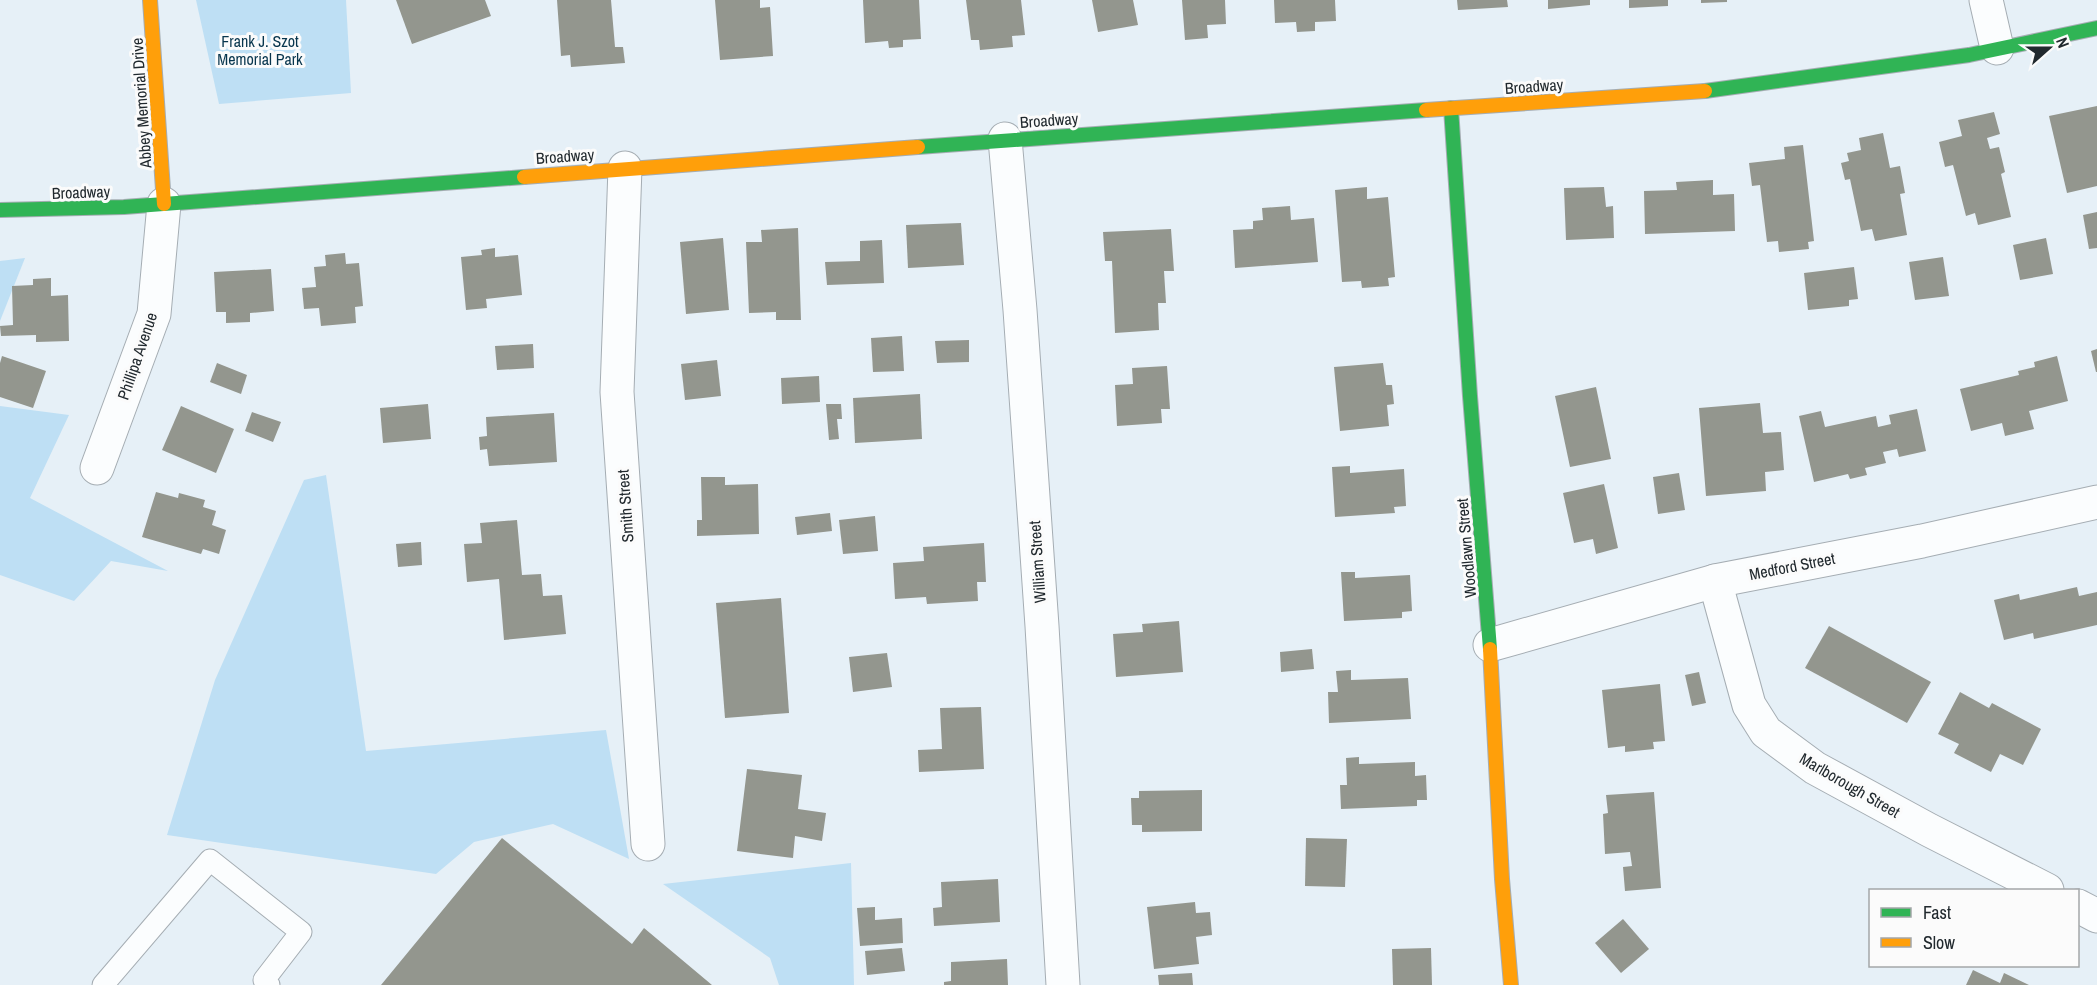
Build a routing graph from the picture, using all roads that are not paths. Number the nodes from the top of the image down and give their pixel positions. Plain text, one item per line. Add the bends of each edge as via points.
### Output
1 (150, 0) edge
2 (1986, 0) edge
3 (2097, 28) edge
4 (1997, 48) junction
5 (1451, 108) junction
6 (1005, 140) junction
7 (625, 168) junction
8 (164, 204) junction
9 (0, 210) edge
10 (97, 468) dead end
11 (2097, 502) edge
12 (1715, 581) junction
13 (1491, 645) junction
14 (648, 844) dead end
15 (2044, 889) edge
16 (2079, 907) edge
17 (2097, 916) edge
18 (104, 985) edge
19 (269, 985) edge
20 (1063, 985) edge
21 (1511, 985) edge

1 - 8 main road, Abbey Memorial Drive
2 - 4 street
3 - 4 main road, Broadway
4 - 5 main road, Broadway via 1703,91
5 - 6 main road, Broadway
5 - 13 main road, Woodlawn Street
6 - 7 main road, Broadway
6 - 20 street, William Street via 1042,626
7 - 8 main road, Broadway
7 - 14 street, Smith Street via 617,392
8 - 9 main road, Broadway
8 - 10 street, Phillipa Avenue via 154,314
11 - 12 street, Medford Street
12 - 13 street, Medford Street
12 - 15 street, Marlborough Street via 1749,705 1766,732 1815,768
13 - 21 main road, Woodlawn Street
16 - 17 street
18 - 19 lane via 210,860 301,932 264,980

